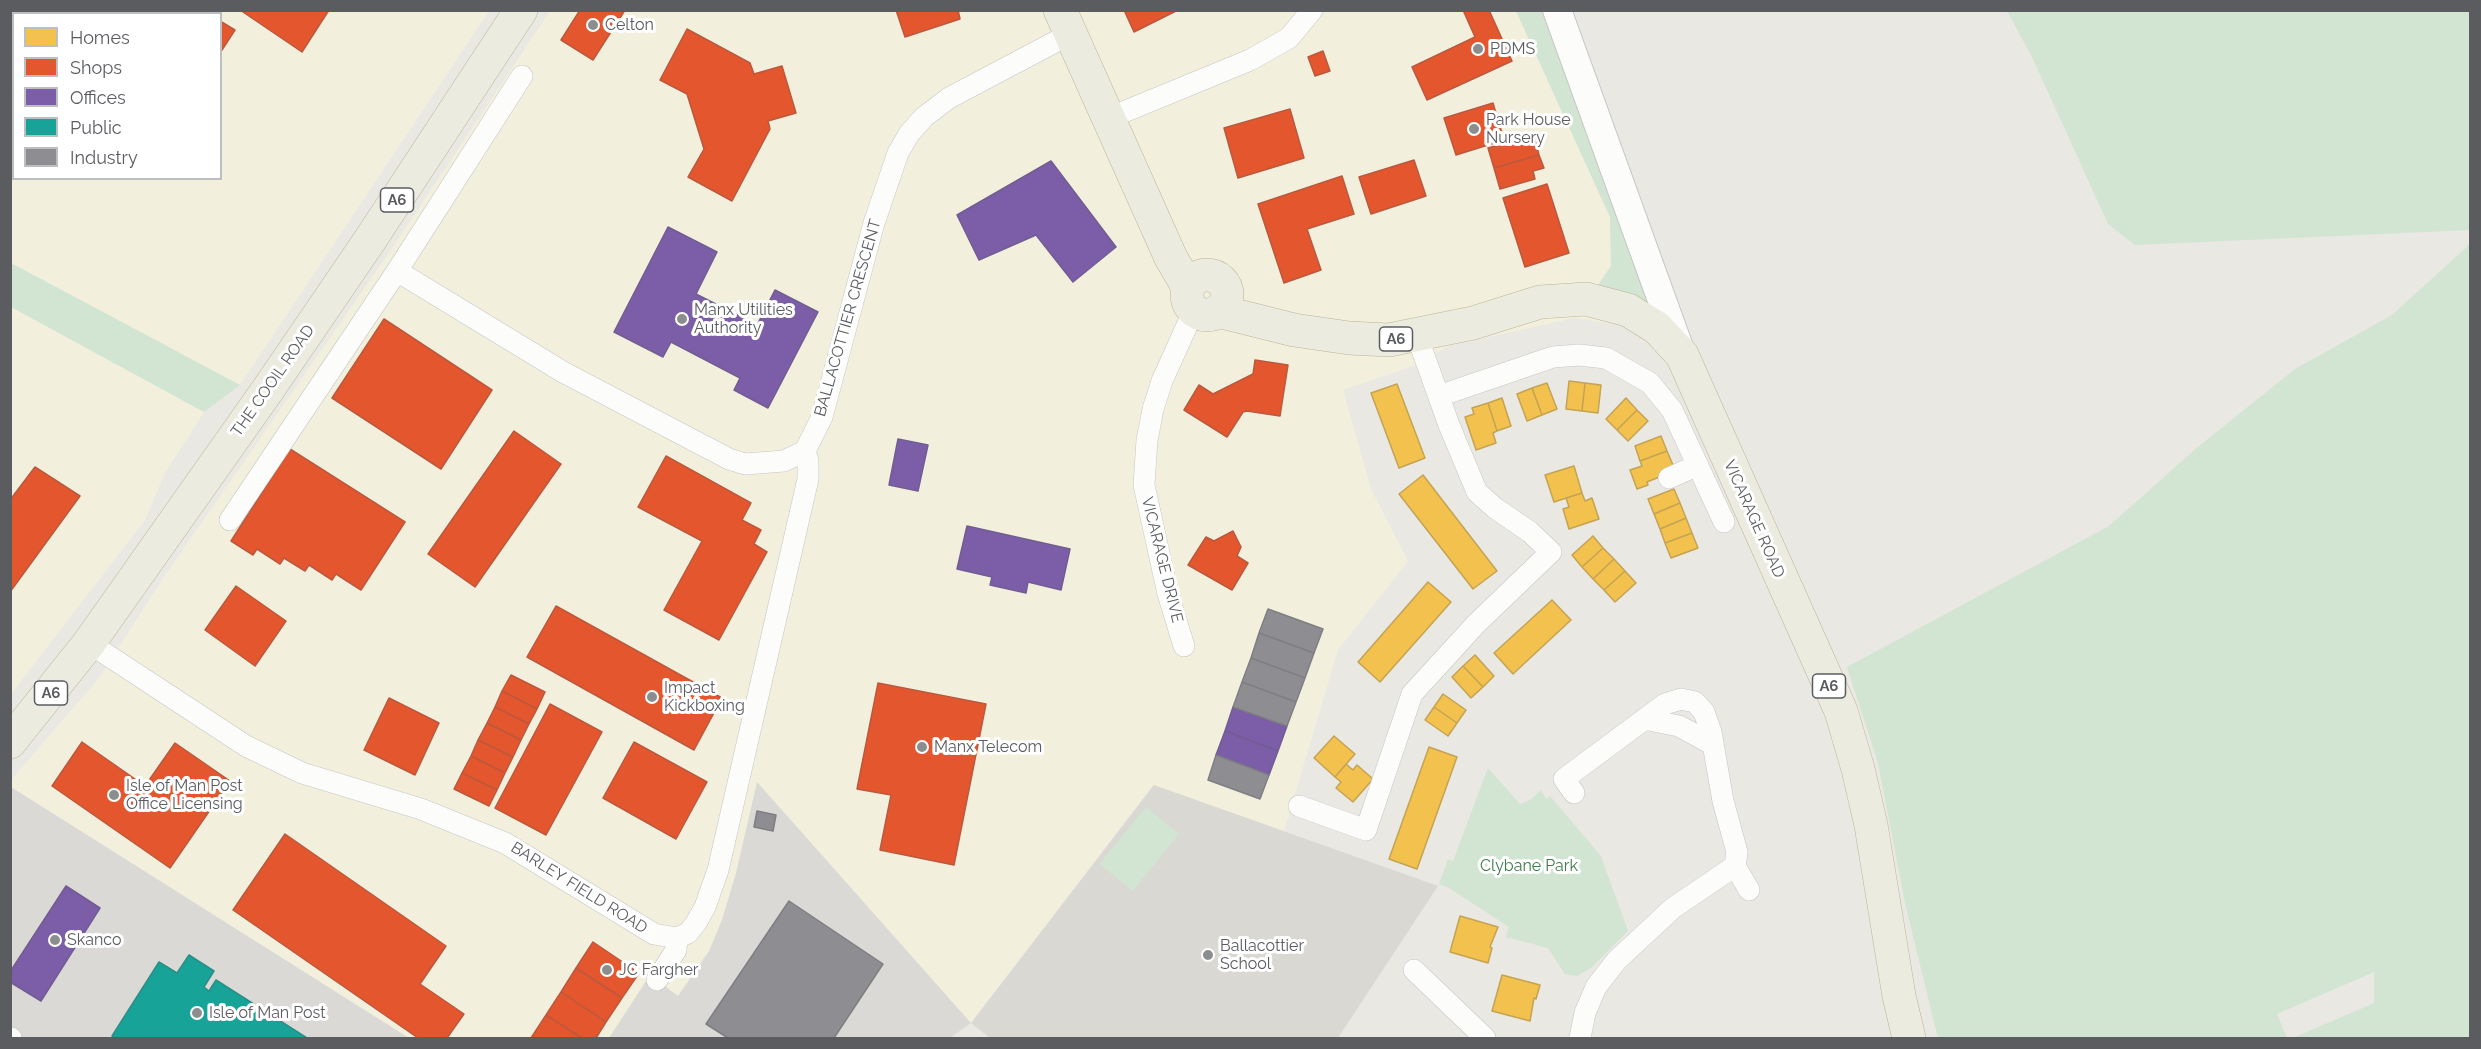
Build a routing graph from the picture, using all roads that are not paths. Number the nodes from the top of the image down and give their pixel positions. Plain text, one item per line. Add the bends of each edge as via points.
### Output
1 (521, 10) edge
2 (1312, 10) edge
3 (1557, 10) edge
4 (1065, 22) edge
5 (522, 76) dead end
6 (1109, 118) junction
7 (397, 271) junction
8 (1208, 307) junction
9 (1417, 336) junction
10 (1682, 355) junction
11 (1439, 396) junction
12 (805, 451) junction
13 (1698, 465) junction
14 (1669, 478) dead end
15 (230, 520) dead end
16 (1724, 522) dead end
17 (89, 643) junction
18 (1184, 646) dead end
19 (10, 742) edge
20 (1574, 793) dead end
21 (1299, 806) dead end
22 (1734, 866) junction
23 (1749, 890) dead end
24 (677, 938) junction
25 (1414, 970) dead end
26 (657, 980) dead end
27 (1485, 1038) edge
28 (1580, 1038) edge
29 (1909, 1038) edge

1 - 17 highway, THE COOIL ROAD / A6 via 363,250
2 - 6 street via 1289,38 1250,60
3 - 10 street, VICARAGE ROAD
4 - 6 highway, A6
4 - 12 street, BALLACOTTIER CRESCENT via 949,98 909,134 898,153 874,223 822,417
5 - 7 street
6 - 8 highway, A6 via 1171,258
7 - 12 street via 563,372 729,459 761,465 784,461
7 - 15 street
8 - 9 highway, A6 via 1294,330 1349,338 1389,340
8 - 18 street, VICARAGE DRIVE via 1162,381 1147,440 1144,485
9 - 10 highway, A6 via 1540,302 1586,299 1628,310 1657,328
9 - 11 street
10 - 29 highway, VICARAGE ROAD / A6 via 1841,711 1871,825
11 - 13 street via 1553,357 1606,358 1650,383 1672,410
11 - 21 street via 1477,492 1551,552 1476,624 1412,694 1366,830
12 - 24 street via 808,479 718,870 696,923
13 - 14 street
13 - 16 street
17 - 19 highway, THE COOIL ROAD / A6
17 - 24 street, BARLEY FIELD ROAD via 246,746 302,773 421,809 505,843 654,934
20 - 22 street via 1564,779 1644,719 1679,726 1712,744 1737,852
22 - 23 street
22 - 28 street via 1674,908 1617,960 1596,987
24 - 26 street via 676,950
25 - 27 street

